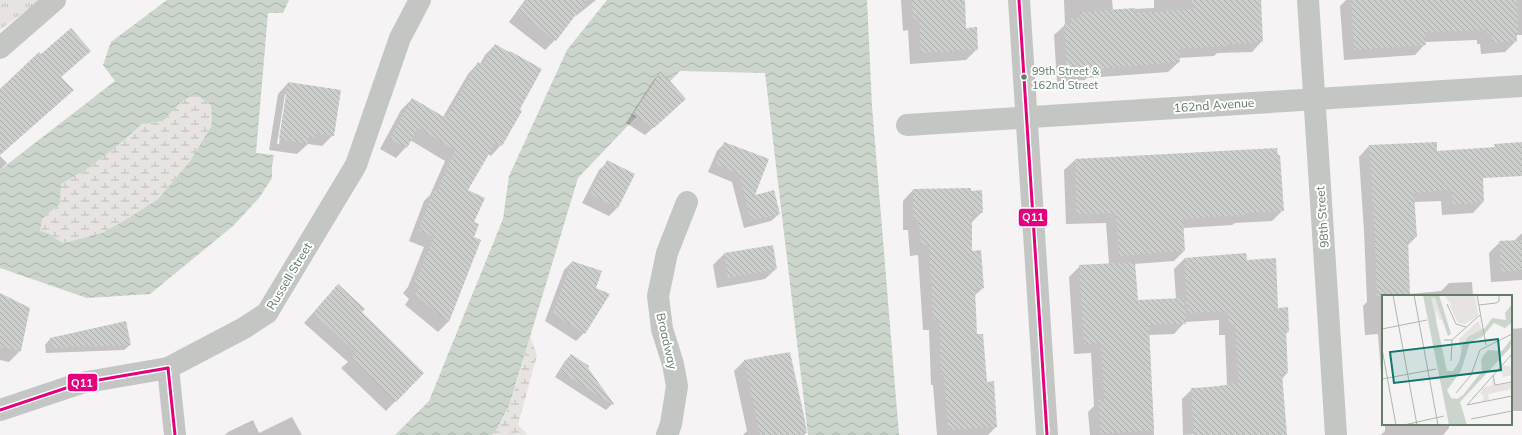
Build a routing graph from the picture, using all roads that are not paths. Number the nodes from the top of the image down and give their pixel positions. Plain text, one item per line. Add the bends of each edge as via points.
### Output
1 (55, 0) edge
2 (420, 0) edge
3 (1019, 0) edge
4 (1308, 0) edge
5 (0, 48) edge
6 (1522, 86) edge
7 (1315, 99) junction
8 (1027, 118) junction
9 (907, 125) dead end
10 (687, 202) dead end
11 (168, 368) junction
12 (0, 410) edge
13 (175, 435) edge
14 (667, 435) edge
15 (1048, 435) edge
16 (1336, 435) edge

1 - 5 street
2 - 11 street, Russell Street via 400,38 356,165 267,313
3 - 8 street
4 - 7 street, 98th Street
6 - 7 street, 162nd Avenue
7 - 8 street, 162nd Avenue
7 - 16 street, 98th Street
8 - 9 street, 162nd Avenue
8 - 15 street
10 - 14 street, Broadway via 668,253 658,296 662,329 677,386
11 - 12 street, Russell Street via 81,383
11 - 13 street

